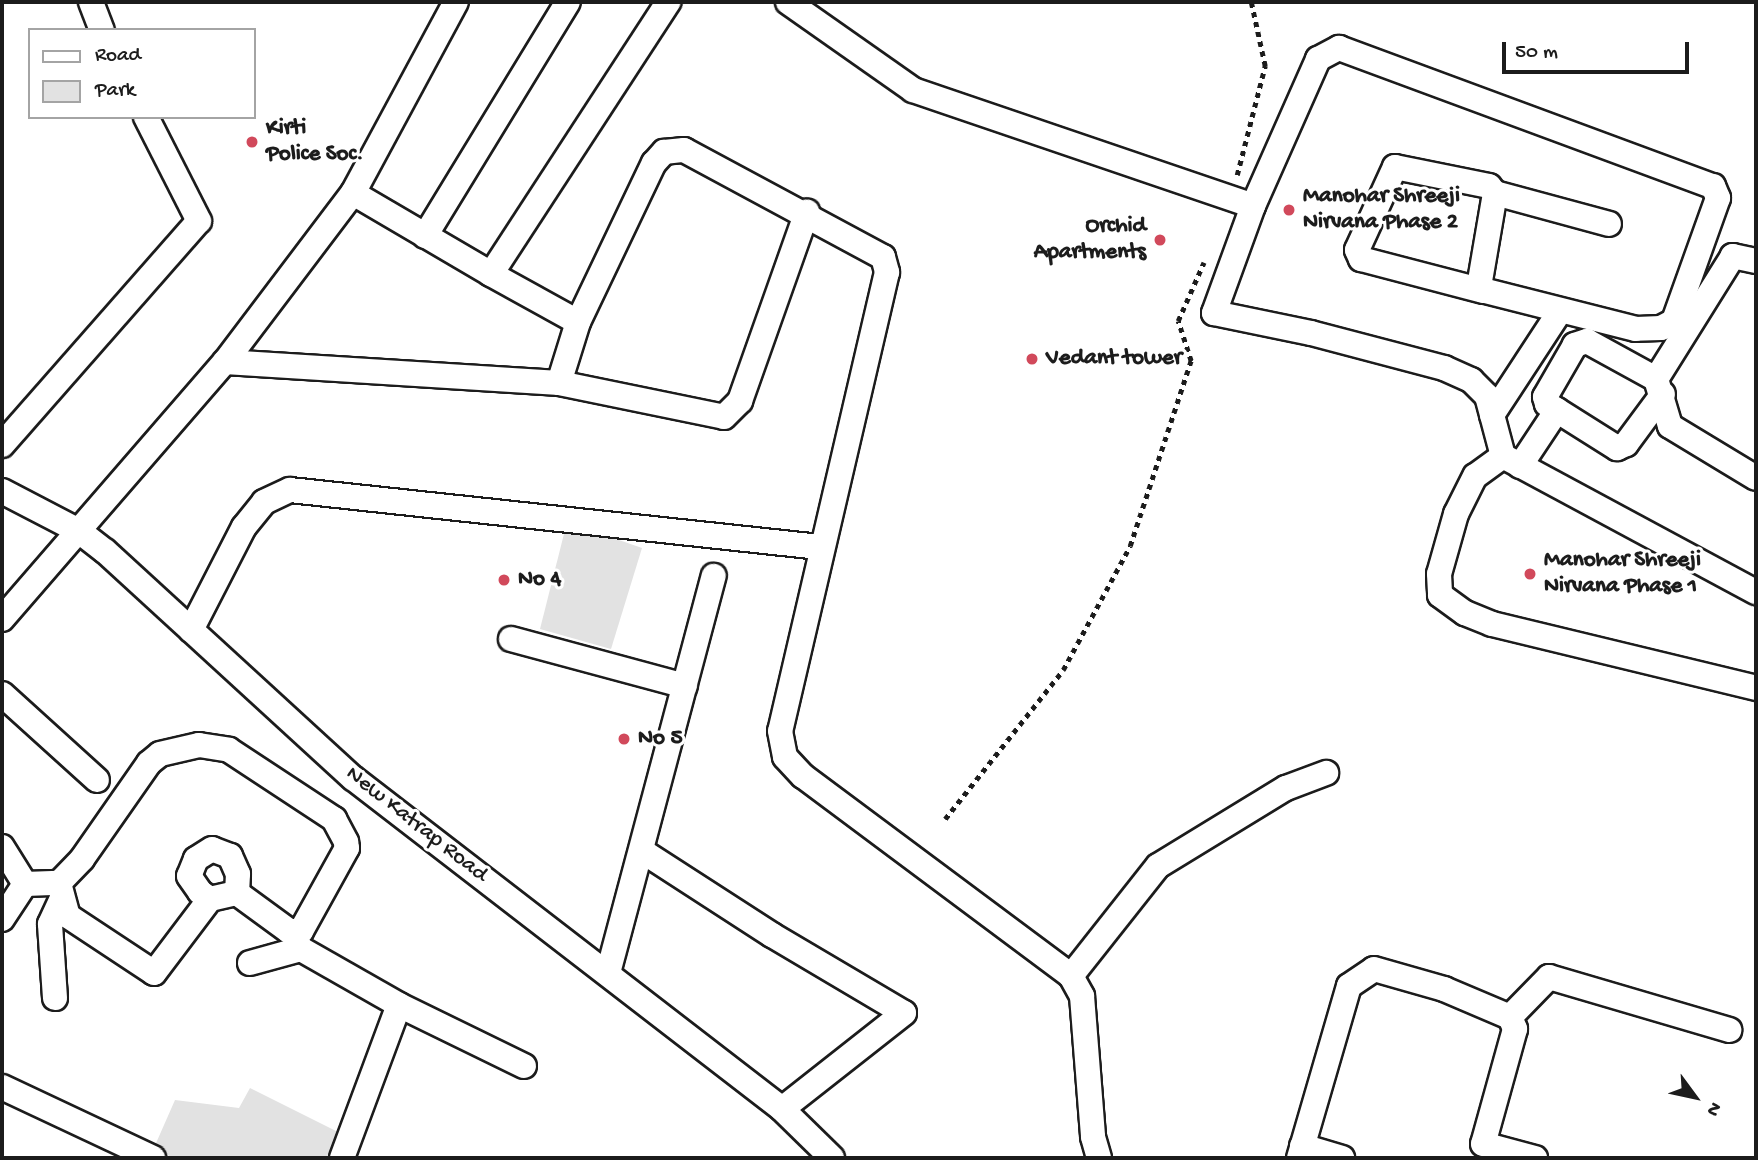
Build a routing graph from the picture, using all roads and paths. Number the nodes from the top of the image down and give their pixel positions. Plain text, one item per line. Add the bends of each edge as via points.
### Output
1 (456, 2) edge
2 (568, 2) edge
3 (668, 2) edge
4 (788, 2) edge
5 (1251, 2) edge
6 (88, 3) edge
7 (101, 28) edge
8 (147, 119) edge
9 (353, 193) junction
10 (1495, 193) junction
11 (1242, 201) junction
12 (807, 212) junction
13 (1609, 224) dead end
14 (425, 236) junction
15 (1205, 259) dead end
16 (1756, 261) edge
17 (491, 274) junction
18 (1483, 291) junction
19 (1560, 312) junction
20 (578, 322) junction
21 (225, 362) junction
22 (559, 383) junction
23 (1659, 386) junction
24 (1557, 410) junction
25 (1492, 415) junction
26 (2, 445) edge
27 (1512, 461) junction
28 (1756, 478) edge
29 (2, 491) edge
30 (79, 531) junction
31 (820, 548) junction
32 (714, 576) dead end
33 (1756, 592) edge
34 (2, 619) edge
35 (191, 630) junction
36 (511, 639) dead end
37 (685, 686) junction
38 (1756, 688) edge
39 (2, 694) edge
40 (1326, 773) dead end
41 (96, 780) dead end
42 (945, 819) dead end
43 (2, 847) edge
44 (642, 851) junction
45 (25, 884) junction
46 (60, 892) junction
47 (237, 893) junction
48 (210, 899) junction
49 (2, 919) edge
50 (250, 963) dead end
51 (608, 973) junction
52 (1072, 976) junction
53 (55, 998) dead end
54 (399, 1005) junction
55 (1510, 1017) junction
56 (1729, 1030) dead end
57 (524, 1066) dead end
58 (2, 1087) edge
59 (782, 1109) junction
60 (1479, 1151) edge
61 (1300, 1152) edge
62 (153, 1158) edge
63 (341, 1158) edge
64 (832, 1158) edge
65 (1099, 1158) edge
66 (1342, 1158) edge
67 (1535, 1158) edge

1 - 9 street
2 - 14 street
3 - 17 street
4 - 11 street via 913,90
5 - 11 path via 1265,66
6 - 7 street
8 - 26 street via 200,221
9 - 14 street
9 - 21 street
10 - 13 street
10 - 18 street via 1480,281
10 - 18 street via 1489,186 1395,167 1357,250 1368,262
11 - 19 street via 1318,59 1339,48 1713,186 1718,210 1674,321 1661,328 1636,329
11 - 25 street via 1214,313 1444,368 1471,380 1487,396
12 - 20 street via 684,150 664,152 654,163
12 - 22 street via 733,412 717,419
12 - 31 street via 872,247 883,257 887,272
14 - 17 street
15 - 42 path via 1178,321 1191,361 1130,545 1063,670
16 - 23 street via 1733,256
17 - 20 street
18 - 19 street
19 - 25 street
20 - 22 street
21 - 22 street
21 - 30 street
23 - 24 street via 1626,444 1617,448
23 - 24 street via 1587,341 1575,345 1548,389 1547,404
23 - 28 street via 1670,426
24 - 27 street
25 - 27 street
27 - 33 street
27 - 38 street via 1475,477 1456,514 1439,574 1440,595 1465,613 1492,624
29 - 30 street, New Katrap Road
30 - 34 street
30 - 35 street, New Katrap Road
31 - 35 street via 290,491 264,502 244,527
31 - 52 street via 780,731 785,757 803,776
32 - 37 street
35 - 51 street, New Katrap Road via 354,778
36 - 37 street
37 - 44 street
39 - 41 street
40 - 52 street via 1286,788 1158,866
43 - 45 street
44 - 51 street
44 - 59 street via 904,1013
45 - 46 street
45 - 49 street
46 - 47 street via 149,763 160,754 199,745 229,750 334,819 346,842 347,848 301,931 289,931
46 - 48 street via 68,916 154,973
46 - 53 street via 50,924
47 - 48 street
47 - 48 street via 238,874 230,856 212,849 196,859 189,876
50 - 54 street via 301,949
51 - 59 street, New Katrap Road
52 - 65 street via 1082,996 1093,1137
54 - 57 street
54 - 63 street
55 - 56 street via 1549,978
55 - 60 street via 1514,1029
55 - 61 street via 1444,989 1374,969 1362,975 1349,986
58 - 62 street
59 - 64 street, New Katrap Road
60 - 67 street
61 - 66 street

